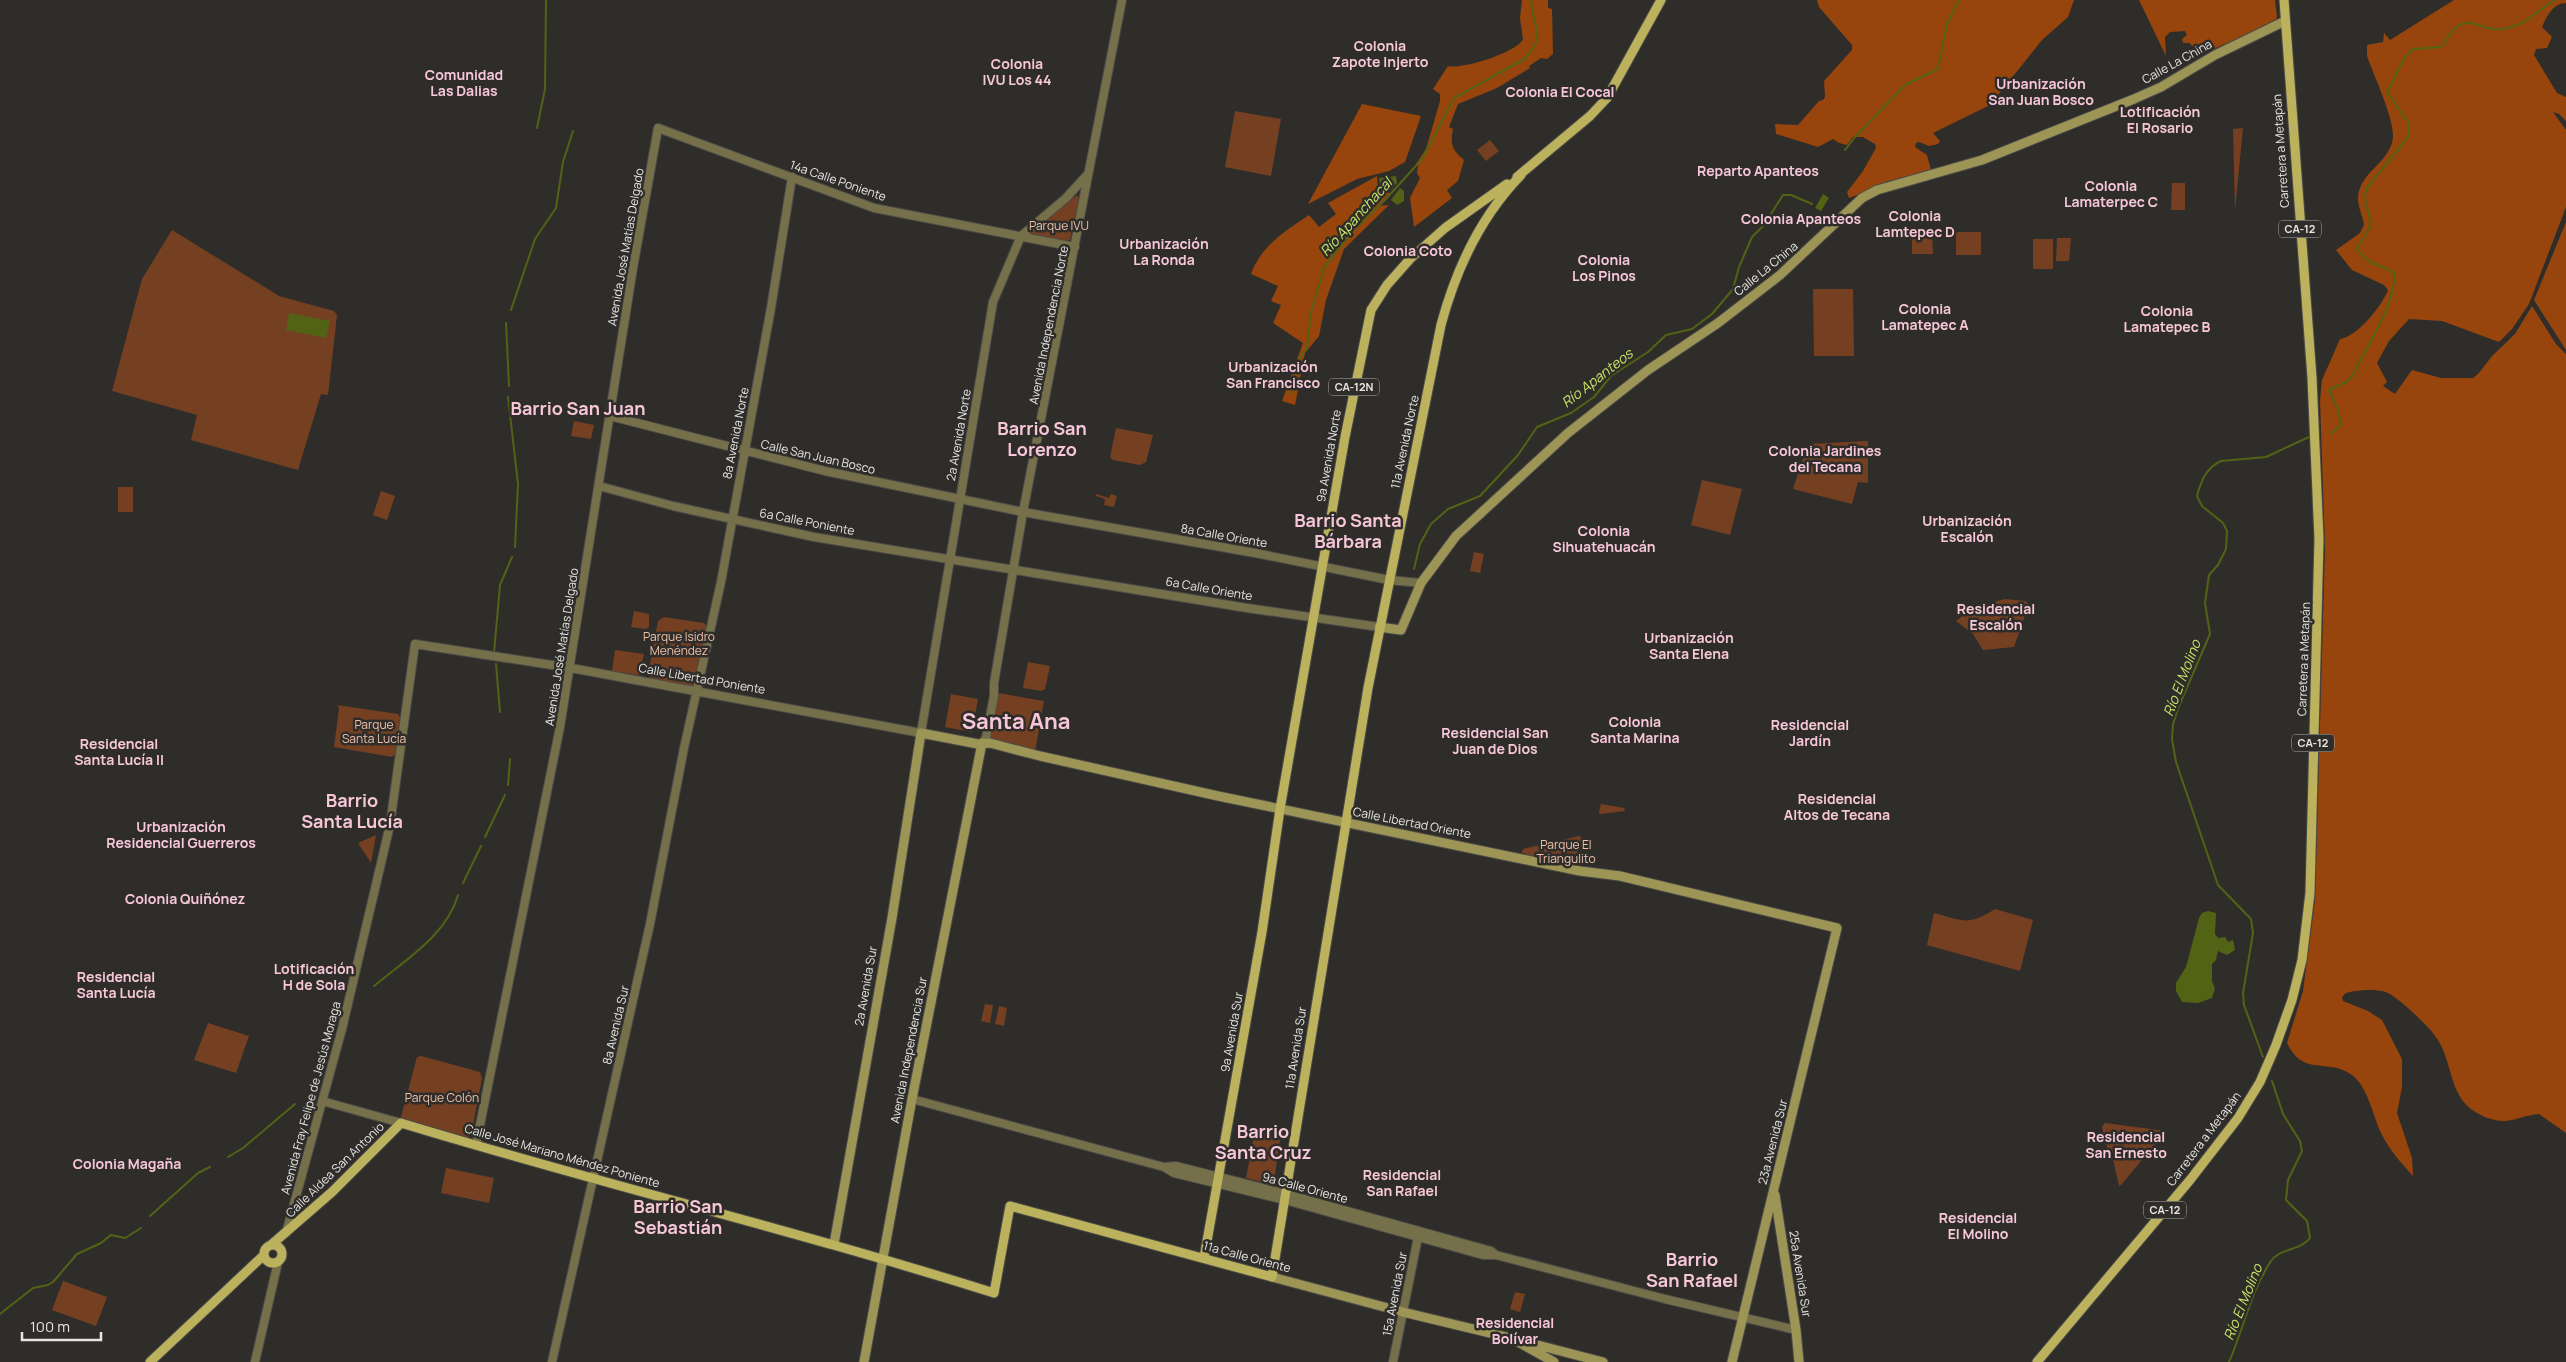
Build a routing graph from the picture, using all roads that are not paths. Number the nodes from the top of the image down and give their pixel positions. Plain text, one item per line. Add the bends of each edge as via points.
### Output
1 (1122, 0) edge
2 (1661, 0) edge
3 (2284, 0) edge
4 (2285, 22) junction
5 (658, 128) joint
6 (1088, 174) junction
7 (1521, 175) junction
8 (792, 177) junction
9 (1474, 207) junction
10 (1485, 218) junction
11 (1020, 236) junction
12 (1075, 247) junction
13 (610, 416) junction
14 (743, 451) junction
15 (599, 486) junction
16 (959, 498) junction
17 (1023, 512) junction
18 (732, 518) junction
19 (950, 559) junction
20 (1322, 567) junction
21 (1012, 570) junction
22 (1389, 580) junction
23 (1421, 583) junction
24 (1313, 617) junction
25 (1379, 627) junction
26 (1401, 630) joint
27 (415, 644) joint
28 (571, 668) junction
29 (697, 692) junction
30 (921, 733) junction
31 (982, 743) junction
32 (1280, 809) junction
33 (1347, 823) junction
34 (1837, 928) joint
35 (912, 1099) junction
36 (322, 1101) junction
37 (401, 1124) junction
38 (476, 1145) junction
39 (594, 1178) junction
40 (1217, 1180) junction
41 (1774, 1189) junction
42 (1285, 1197) junction
43 (1419, 1233) junction
44 (286, 1234) junction
45 (834, 1244) junction
46 (271, 1246) junction
47 (282, 1252) junction
48 (882, 1257) junction
49 (1204, 1258) junction
50 (271, 1262) junction
51 (1272, 1277) junction
52 (994, 1293) joint
53 (1403, 1312) junction
54 (1743, 1316) junction
55 (1796, 1330) junction
56 (1512, 1338) junction
57 (150, 1362) edge
58 (254, 1362) edge
59 (552, 1362) edge
60 (864, 1362) edge
61 (1393, 1362) edge
62 (1554, 1362) edge
63 (1602, 1362) edge
64 (1732, 1362) edge
65 (1799, 1362) edge
66 (2037, 1362) edge

1 - 6 street, Avenida Independencia Norte
2 - 7 main road via 1607,98
3 - 4 main road, CA-12
4 - 23 main road, Calle La China via 2134,99 1982,160 1877,190 1862,198 1780,276 1648,370 1568,433 1450,542
4 - 66 main road, Carretera a Metapán / CA-12 via 2313,385 2319,524 2310,893 2302,960 2292,1000 2272,1054 2260,1082 2238,1118
5 - 8 street, 14a Calle Poniente
5 - 13 street, Avenida José Matías Delgado
6 - 11 street, 2a Avenida Norte via 1066,198
6 - 12 street, Avenida Independencia Norte
7 - 9 main road, 9a Avenida Norte
7 - 10 main road, 11a Avenida Norte
8 - 11 street, 14a Calle Poniente via 874,208
8 - 14 street, 8a Avenida Norte
9 - 10 main road via 1481,209
9 - 20 main road, 9a Avenida Norte / CA-12N via 1401,268 1371,310
10 - 22 main road, 11a Avenida Norte via 1465,256 1449,298
11 - 12 street, 14a Calle Poniente
11 - 16 street, 2a Avenida Norte via 994,302
12 - 17 street, Avenida Independencia Norte
13 - 14 street, Calle San Juan Bosco
13 - 15 street, Avenida José Matías Delgado
14 - 16 street, Calle San Juan Bosco
14 - 18 street, 8a Avenida Norte
15 - 18 street, 6a Calle Poniente
15 - 28 street, Avenida José Matías Delgado
16 - 17 street, Calle San Juan Bosco
16 - 19 street, 2a Avenida Norte
17 - 20 street, 8a Calle Oriente
17 - 21 street, Avenida Independencia Norte
18 - 19 street, 6a Calle Poniente via 814,537
18 - 29 street, 8a Avenida Norte
19 - 21 street, 6a Calle Poniente
19 - 30 street, 2a Avenida Norte
20 - 22 street, 8a Calle Oriente
20 - 24 main road, 9a Avenida Norte
21 - 24 street, 6a Calle Oriente
21 - 31 street, Avenida Independencia Norte via 994,696 986,738
22 - 23 street, 8a Calle Oriente
22 - 25 main road, 11a Avenida Norte
23 - 26 main road, Calle La China
24 - 25 street, 6a Calle Oriente
24 - 32 main road, 9a Avenida Norte
25 - 26 main road, 6a Calle Oriente
25 - 33 main road, 11a Avenida Norte
27 - 28 street, Calle Libertad Poniente
27 - 36 street, Avenida Fray Felipe de Jesús Moraga via 390,824
28 - 29 street, Calle Libertad Poniente
28 - 38 street, Avenida José Matías Delgado
29 - 30 street, Calle Libertad Poniente
29 - 39 street, 8a Avenida Sur
30 - 31 main road, Calle Libertad Poniente
30 - 45 main road, 2a Avenida Sur
31 - 32 main road, Calle Libertad Oriente
31 - 35 main road, Avenida Independencia Sur
32 - 33 main road, Calle Libertad Oriente
32 - 40 main road, 9a Avenida Sur via 1261,942
33 - 34 main road, Calle Libertad Oriente via 1580,872 1620,876
33 - 42 main road, 11a Avenida Sur
34 - 41 main road, 23a Avenida Sur
35 - 40 street, 9a Calle Oriente via 1164,1167 1176,1166
35 - 48 main road, Avenida Independencia Sur
36 - 37 street, Calle José Mariano Méndez Poniente
36 - 44 street, Avenida Fray Felipe de Jesús Moraga
37 - 38 main road, Calle José Mariano Méndez Poniente
37 - 44 main road, Calle Aldea San Antonio
38 - 39 main road, Calle José Mariano Méndez Poniente
39 - 45 main road, Calle José Mariano Méndez Poniente
39 - 59 street, 8a Avenida Sur
40 - 42 street, 9a Calle Oriente
40 - 49 main road, 9a Avenida Sur
41 - 54 main road, 23a Avenida Sur
41 - 55 main road, 25a Avenida Sur
42 - 43 street, 9a Calle Oriente
42 - 51 main road, 11a Avenida Sur
43 - 53 street, 15a Avenida Sur
43 - 54 street, 9a Calle Oriente via 1483,1255 1496,1255
44 - 46 main road, Calle Aldea San Antonio
44 - 47 main road, Calle Aldea San Antonio
45 - 48 main road, Calle José Mariano Méndez Poniente
46 - 47 main road
46 - 50 main road, Calle Aldea San Antonio via 266,1248
47 - 50 main road, Calle Aldea San Antonio
48 - 52 main road, Calle José Mariano Méndez Poniente
48 - 60 main road, Avenida Independencia Sur
49 - 51 main road, 11a Calle Oriente
49 - 52 main road, 11a Calle Oriente via 1010,1206
50 - 57 main road via 254,1264
50 - 58 street
51 - 53 main road, 11a Calle Oriente
53 - 56 main road, 11a Calle Oriente
53 - 61 street, 15a Avenida Sur
54 - 55 street, 9a Calle Oriente
54 - 64 main road, 23a Avenida Sur
55 - 65 main road, 25a Avenida Sur
56 - 62 main road
56 - 63 main road

